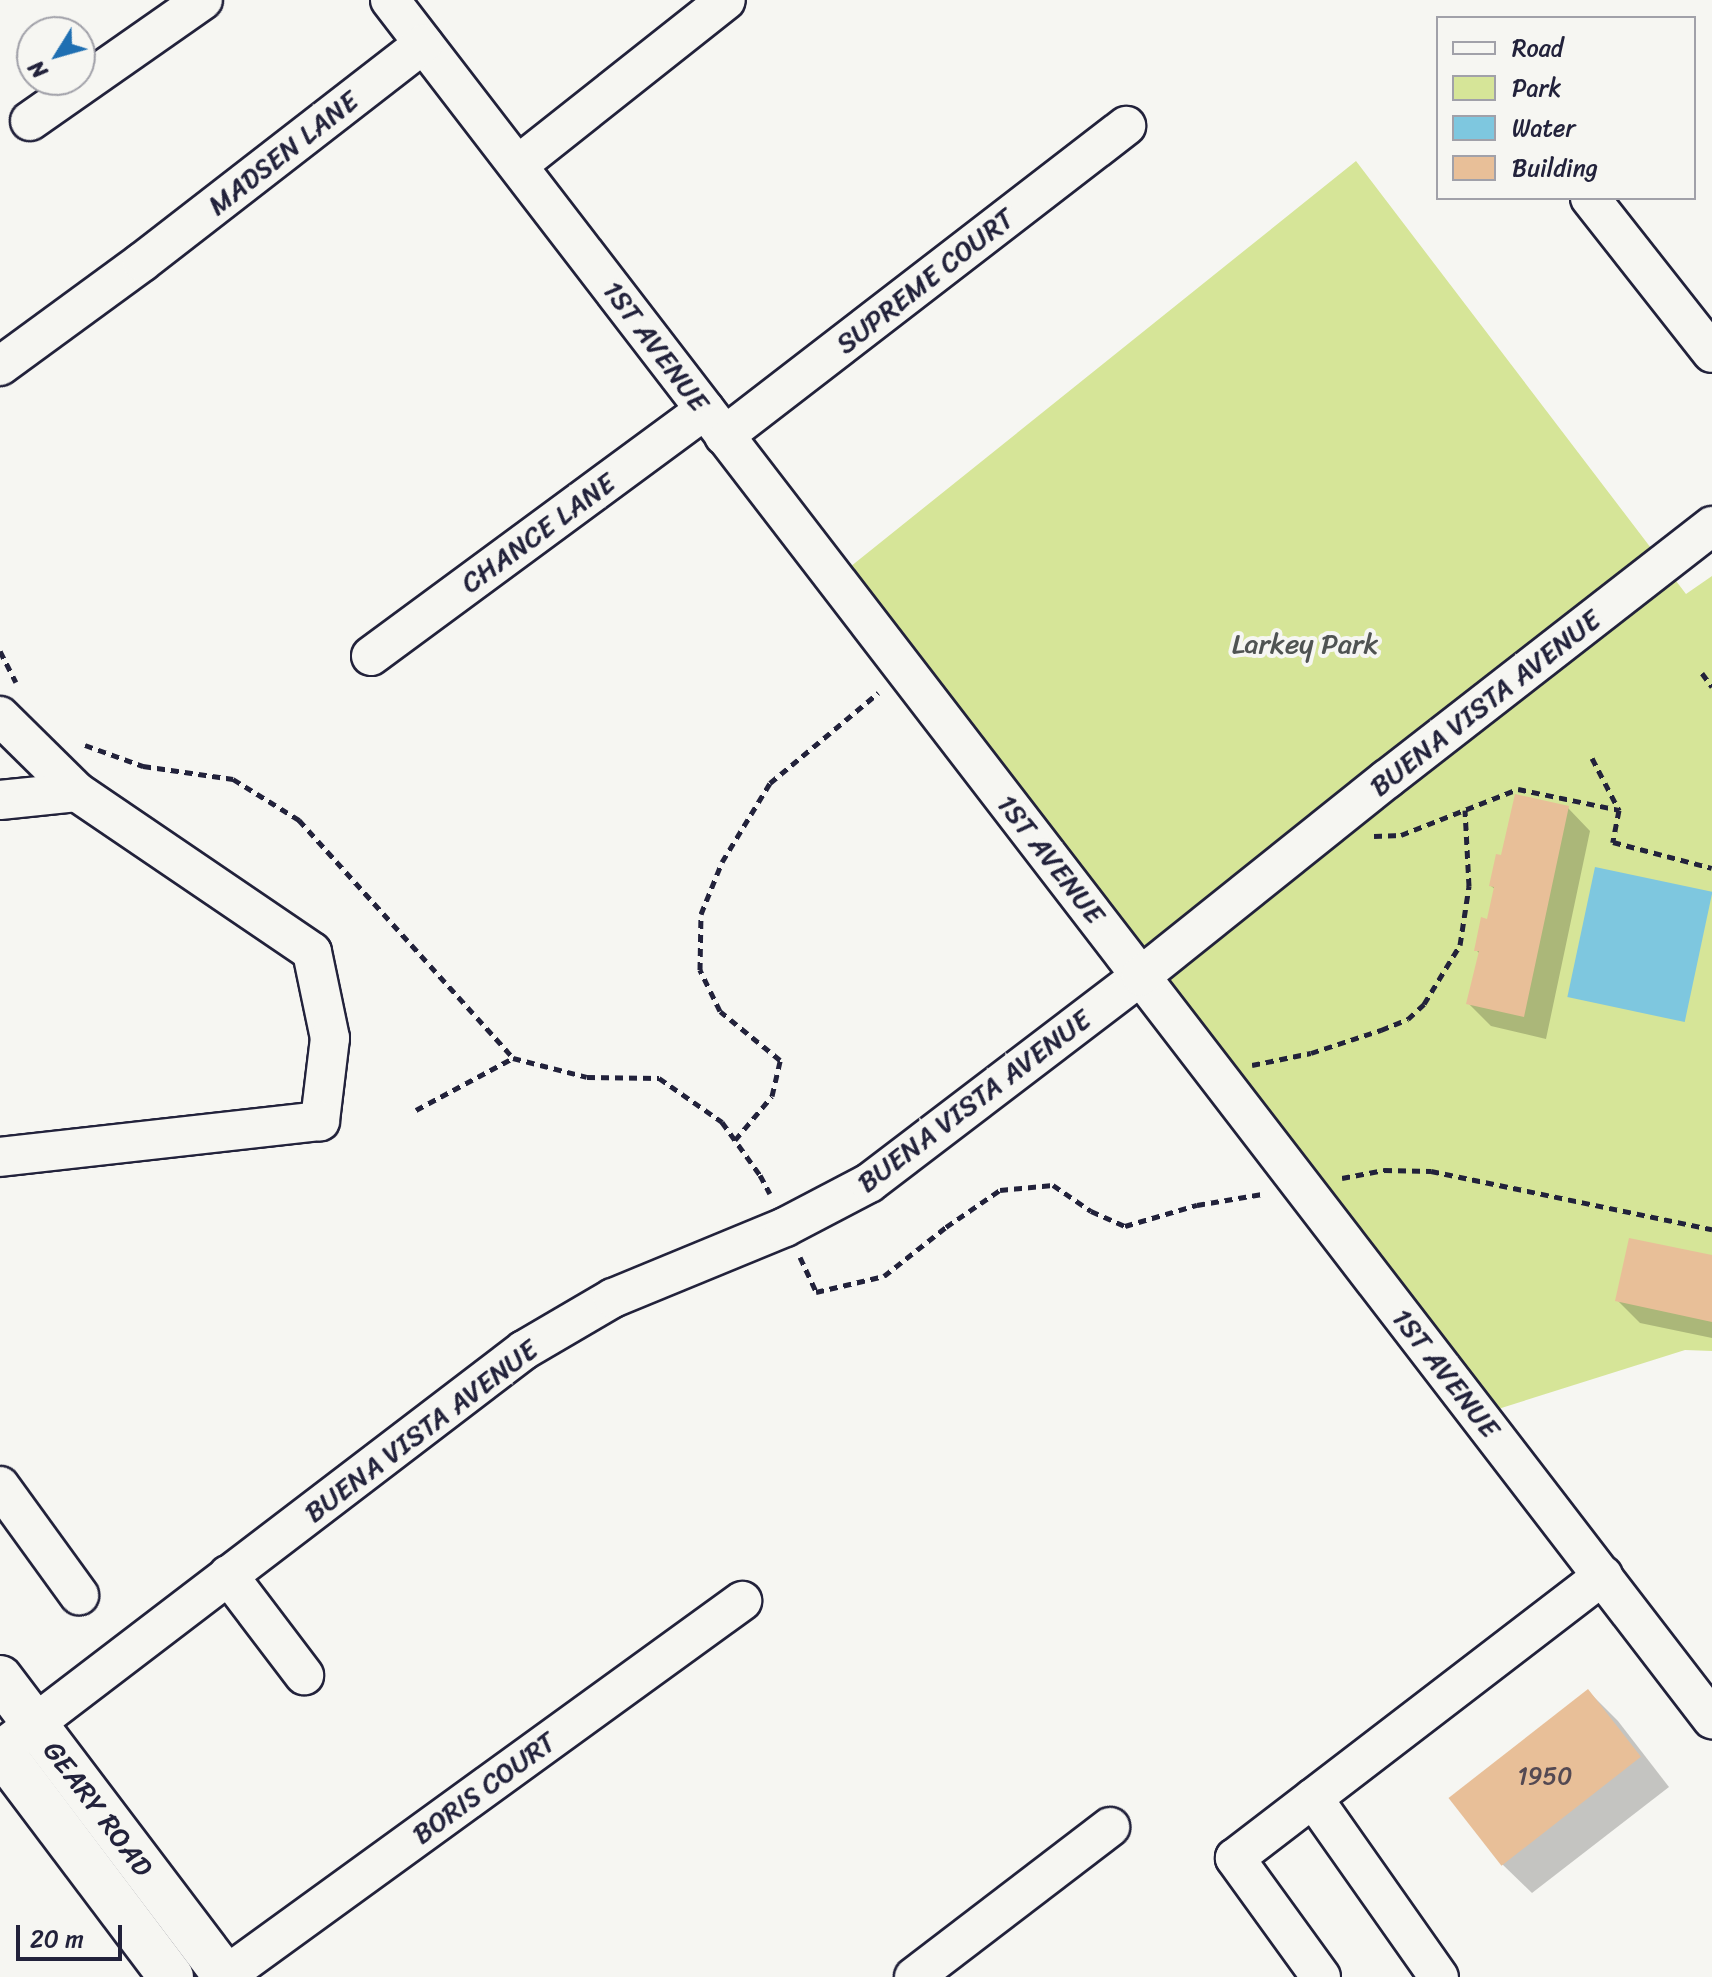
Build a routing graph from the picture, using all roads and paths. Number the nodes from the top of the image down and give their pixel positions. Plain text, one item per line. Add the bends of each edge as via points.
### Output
1 (203, 0) edge
2 (390, 0) edge
3 (726, 0) edge
4 (423, 44) junction
5 (30, 121) dead end
6 (1126, 126) dead end
7 (518, 165) junction
8 (1592, 200) edge
9 (1712, 353) edge
10 (0, 366) edge
11 (714, 423) junction
12 (1712, 526) edge
13 (0, 651) edge
14 (371, 656) dead end
15 (905, 670) junction
16 (1702, 673) dead end
17 (1712, 687) edge
18 (9, 702) edge
19 (80, 743) dead end
20 (1592, 758) dead end
21 (77, 792) junction
22 (0, 800) edge
23 (1465, 809) junction
24 (1348, 810) junction
25 (1619, 810) junction
26 (1712, 868) edge
27 (1141, 976) junction
28 (513, 1058) junction
29 (1216, 1074) junction
30 (416, 1110) dead end
31 (735, 1140) junction
32 (0, 1157) edge
33 (1304, 1187) junction
34 (785, 1227) junction
35 (1712, 1229) edge
36 (0, 1486) edge
37 (228, 1575) junction
38 (1603, 1576) junction
39 (79, 1595) dead end
40 (742, 1601) dead end
41 (304, 1675) dead end
42 (0, 1678) edge
43 (1712, 1719) edge
44 (11, 1741) edge
45 (1313, 1798) junction
46 (1110, 1827) dead end
47 (226, 1976) edge
48 (171, 1977) edge
49 (914, 1977) edge
50 (1321, 1977) edge
51 (1439, 1977) edge

1 - 5 street
2 - 4 street, 1ST AVENUE
3 - 7 street
4 - 7 street, 1ST AVENUE
4 - 10 street, MADSEN LANE
6 - 11 street, SUPREME COURT
7 - 11 street, 1ST AVENUE
8 - 9 street
11 - 14 street, CHANCE LANE
11 - 15 street, 1ST AVENUE
12 - 24 street, BUENA VISTA AVENUE
13 - 18 path
15 - 27 street, 1ST AVENUE
15 - 31 path via 770,783 722,862 701,914 700,970 720,1011 780,1060 772,1096
16 - 17 path
18 - 21 street
19 - 28 path via 143,766 233,779 299,820
20 - 25 path
21 - 22 street
21 - 32 street via 312,952 330,1038 320,1121
23 - 24 path via 1401,835 1374,837
23 - 25 path via 1518,789
23 - 29 path via 1469,886 1460,945 1424,1004 1408,1019 1346,1042
24 - 27 street, BUENA VISTA AVENUE
25 - 26 path via 1613,842
27 - 29 street, 1ST AVENUE
27 - 34 street, BUENA VISTA AVENUE via 869,1183
28 - 30 path
28 - 31 path via 587,1077 659,1078 722,1122
29 - 33 street, 1ST AVENUE
31 - 34 path via 760,1175
33 - 34 path via 1197,1205 1125,1226 1053,1185 1000,1190 884,1276 816,1292
33 - 35 path via 1384,1170 1431,1171
33 - 38 street, 1ST AVENUE
34 - 37 street, BUENA VISTA AVENUE via 613,1298 524,1350
36 - 39 street
37 - 41 street
37 - 44 street, BUENA VISTA AVENUE
38 - 43 street, 1ST AVENUE
38 - 45 street
40 - 47 street, BORIS COURT
42 - 44 main road, GEARY ROAD
44 - 47 main road, GEARY ROAD
44 - 48 main road, GEARY ROAD
45 - 50 street via 1235,1858
45 - 51 street
46 - 49 street

